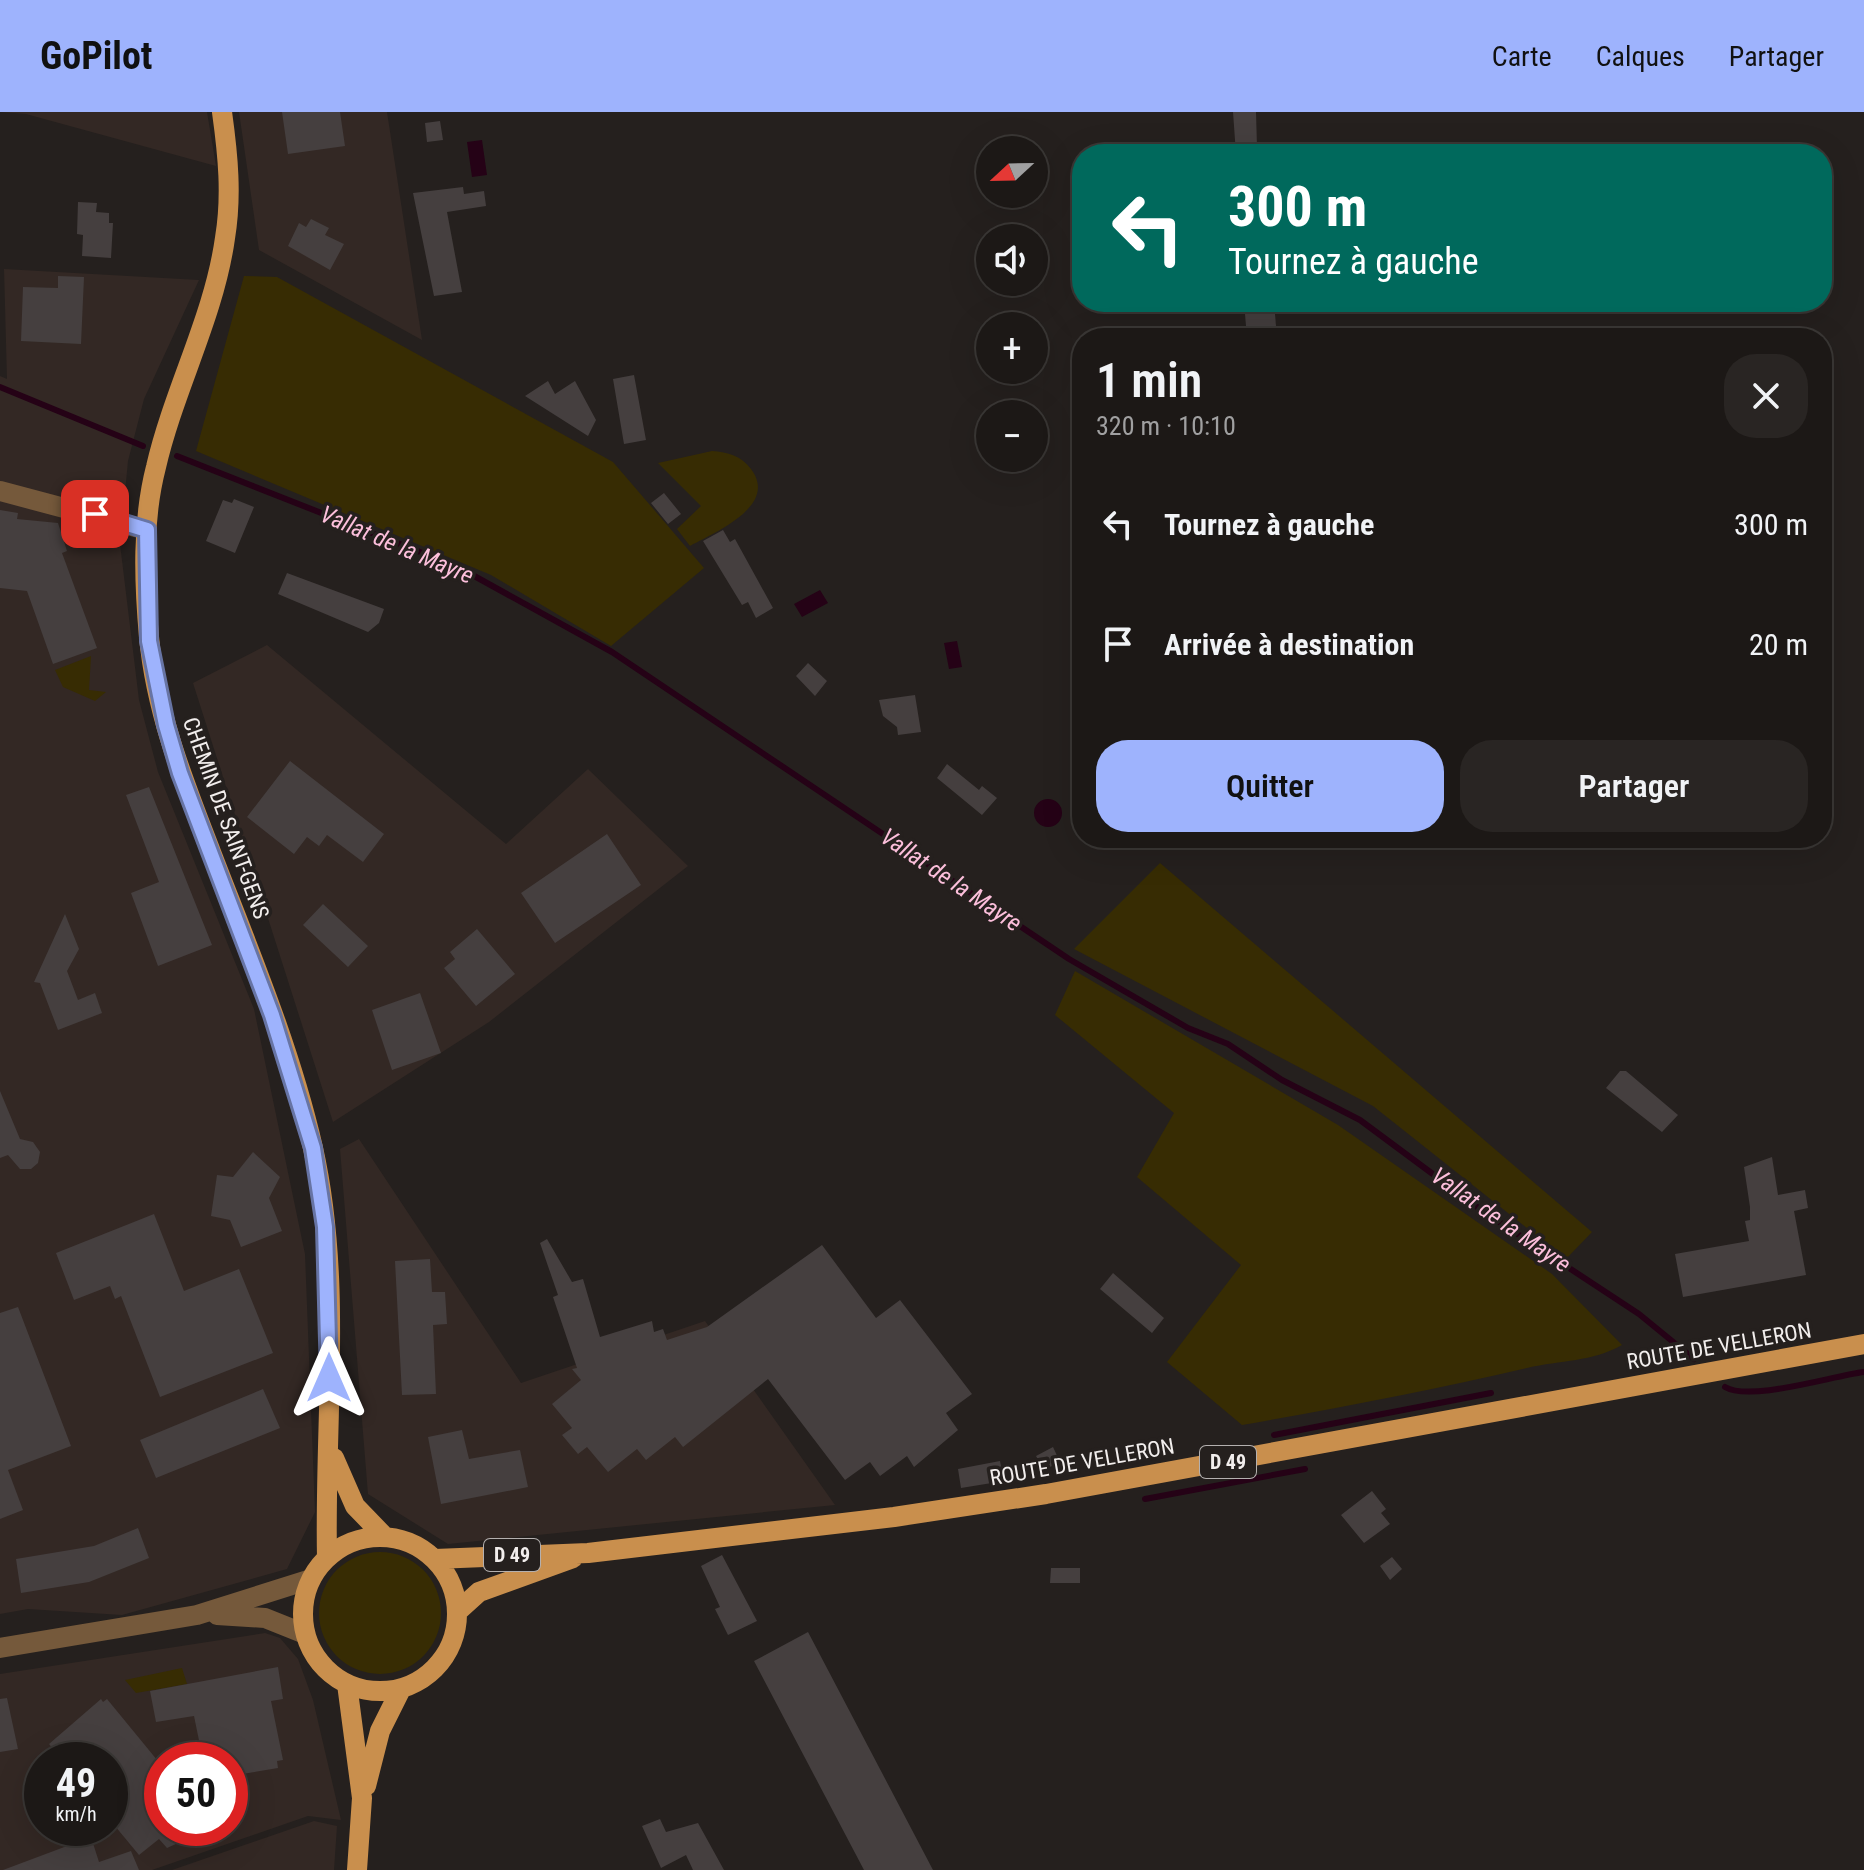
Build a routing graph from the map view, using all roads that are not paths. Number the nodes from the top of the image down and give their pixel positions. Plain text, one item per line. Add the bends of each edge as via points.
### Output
1 (222, 112) edge
2 (0, 491) edge
3 (147, 530) junction
4 (1864, 1344) edge
5 (330, 1446) junction
6 (384, 1536) junction
7 (588, 1553) junction
8 (327, 1558) junction
9 (435, 1559) junction
10 (311, 1579) junction
11 (458, 1611) junction
12 (197, 1615) junction
13 (305, 1634) junction
14 (0, 1648) edge
15 (347, 1684) junction
16 (401, 1689) junction
17 (362, 1798) junction
18 (357, 1870) edge

1 - 3 main road, CHEMIN DE SAINT-GENS via 229,172 225,239 156,467
2 - 3 street
3 - 5 main road, CHEMIN DE SAINT-GENS via 149,641 166,725 272,1015 313,1148 325,1227
4 - 7 main road, ROUTE DE VELLERON / D 49 via 1046,1494
5 - 6 main road, CHEMIN DE SAINT-GENS via 350,1498
5 - 8 main road, CHEMIN DE SAINT-GENS
6 - 8 main road via 353,1541
6 - 9 main road via 403,1539
7 - 9 main road, ROUTE DE VELLERON / D 49
7 - 11 main road, ROUTE DE VELLERON / D 49 via 507,1579 479,1592
8 - 10 main road
9 - 11 main road via 455,1591
10 - 12 street
10 - 13 main road via 305,1597
11 - 16 main road via 456,1631 443,1659 420,1681
12 - 13 street via 265,1618
12 - 14 street
13 - 15 main road via 321,1663
15 - 16 main road via 383,1692
15 - 17 main road
16 - 17 main road via 380,1731
17 - 18 main road

